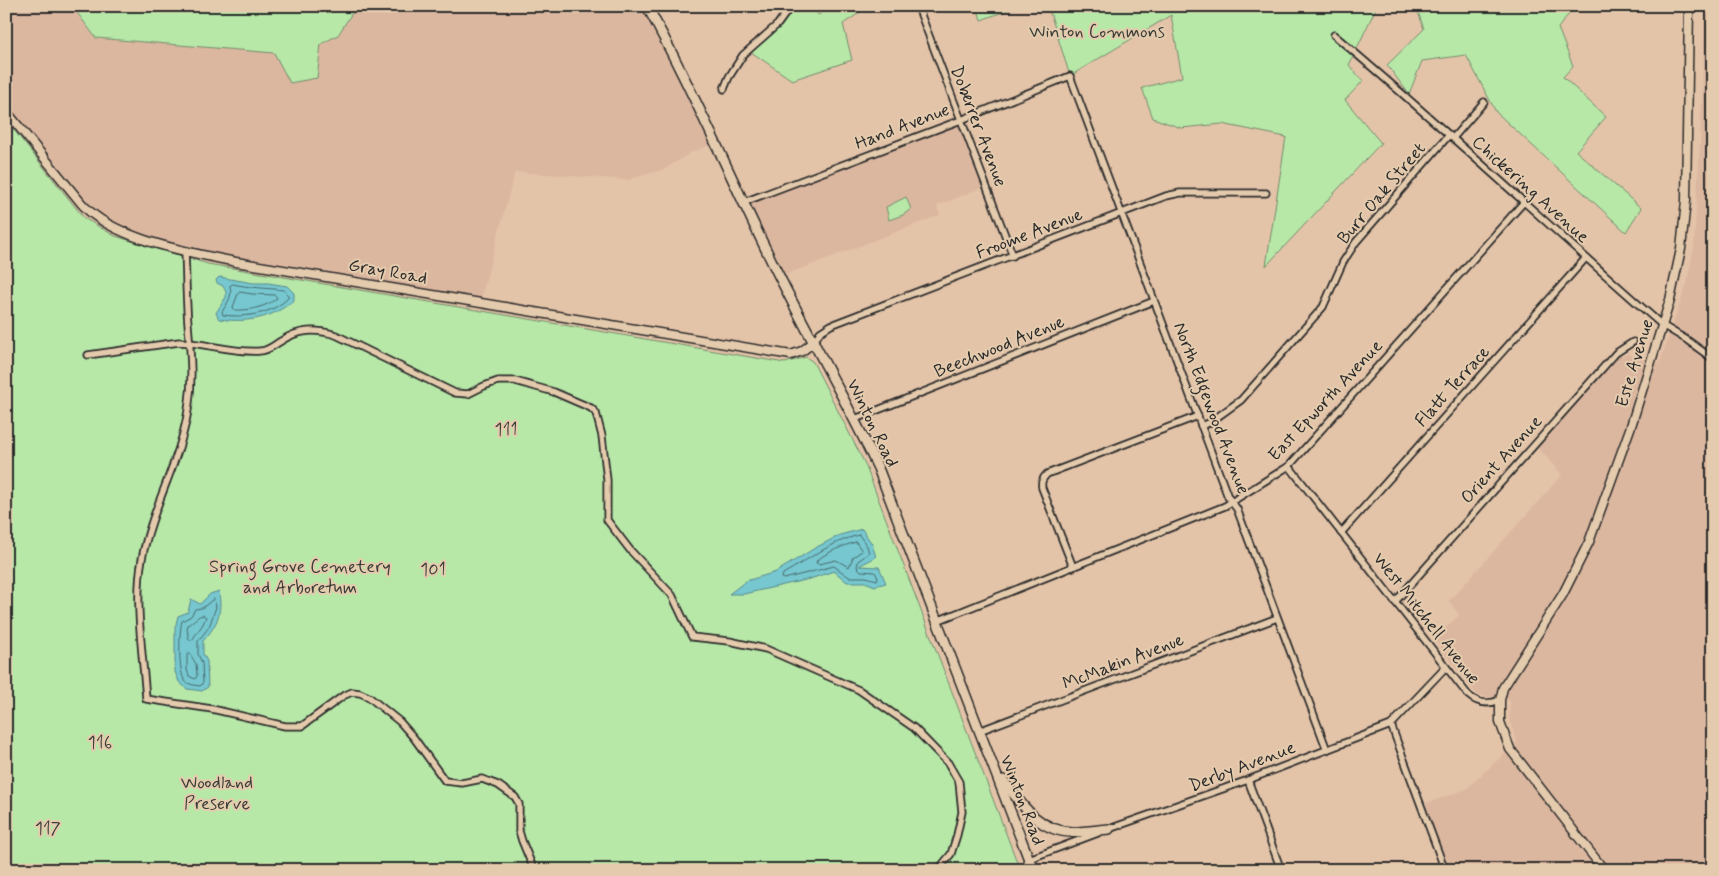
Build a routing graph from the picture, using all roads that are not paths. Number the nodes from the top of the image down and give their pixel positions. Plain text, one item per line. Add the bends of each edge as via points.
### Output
1 (647, 6) edge
2 (791, 6) edge
3 (1689, 6) edge
4 (918, 7) edge
5 (1334, 35) dead end
6 (1070, 76) joint
7 (724, 89) dead end
8 (1484, 102) dead end
9 (6, 111) edge
10 (961, 120) junction
11 (1451, 137) junction
12 (1266, 193) dead end
13 (744, 202) junction
14 (1523, 203) junction
15 (1122, 213) junction
16 (185, 251) junction
17 (1013, 256) junction
18 (1585, 259) junction
19 (1154, 301) junction
20 (1662, 325) junction
21 (190, 342) junction
22 (814, 342) junction
23 (1633, 342) dead end
24 (88, 356) dead end
25 (1713, 359) edge
26 (1198, 416) junction
27 (855, 419) junction
28 (1202, 426) junction
29 (1289, 466) junction
30 (1232, 503) junction
31 (1341, 533) junction
32 (1073, 568) junction
33 (1395, 602) junction
34 (1277, 618) junction
35 (937, 621) junction
36 (1446, 667) junction
37 (1500, 700) junction
38 (1391, 725) junction
39 (979, 731) junction
40 (1327, 750) junction
41 (996, 772) junction
42 (1248, 780) junction
43 (1109, 829) junction
44 (1029, 859) junction
45 (534, 870) edge
46 (938, 870) edge
47 (1033, 870) edge
48 (1281, 870) edge
49 (1445, 870) edge
50 (1604, 870) edge

1 - 13 main road, Winton Road
2 - 7 street via 778,24 743,55
3 - 20 street, Este Avenue via 1686,200 1681,249
4 - 10 street, Doberrer Avenue
5 - 11 street, Chickering Avenue
6 - 10 street, Hand Avenue
6 - 15 street, North Edgewood Avenue
8 - 11 street, Burr Oak Street
9 - 16 street, Gray Road via 96,218 130,234
10 - 13 street, Hand Avenue
10 - 17 street, Doberrer Avenue
11 - 14 street, Chickering Avenue
11 - 28 street, Burr Oak Street via 1356,242 1343,262 1323,307 1241,400
12 - 15 street, Froome Avenue via 1172,194
13 - 22 main road, Winton Road
14 - 18 street, Chickering Avenue
14 - 29 street, East Epworth Avenue
15 - 17 street, Froome Avenue
15 - 19 street, North Edgewood Avenue
16 - 21 street
16 - 22 street, Gray Road via 791,355
17 - 22 street, Froome Avenue via 832,325 820,332
18 - 20 street, Chickering Avenue
18 - 31 street, Flatt Terrace
19 - 26 street, North Edgewood Avenue
19 - 27 street, Beechwood Avenue
20 - 25 street, Chickering Avenue
20 - 37 street, Este Avenue via 1589,542 1563,594 1503,688
21 - 24 street
21 - 45 street via 190,402 183,435 150,523 140,568 138,585 146,699 212,709 285,726 302,726 343,696 360,693 400,722 445,781 462,783 482,779 515,797 519,804 519,831
21 - 46 street via 263,351 302,331 323,331 455,393 468,394 498,381 515,381 554,392 591,408 599,419 602,436 607,520 672,595 692,638 766,649 859,690 914,728 948,762 958,782 962,812 951,854
22 - 27 main road, Winton Road
23 - 33 street, Orient Avenue via 1616,352
26 - 28 street, North Edgewood Avenue
26 - 32 street via 1044,477 1042,488
27 - 35 main road, Winton Road via 878,468
28 - 30 street, North Edgewood Avenue
29 - 30 street, East Epworth Avenue
29 - 31 street, West Mitchell Avenue
30 - 32 street, East Epworth Avenue
30 - 34 street, North Edgewood Avenue via 1237,508
31 - 33 street, West Mitchell Avenue
32 - 35 street, East Epworth Avenue
33 - 36 street, West Mitchell Avenue
34 - 39 street, McMakin Avenue
34 - 40 street, North Edgewood Avenue
35 - 39 main road, Winton Road
36 - 37 street, West Mitchell Avenue via 1476,701
36 - 38 street, Derby Avenue
37 - 50 street via 1500,722 1510,749
38 - 40 street, Derby Avenue
38 - 49 street
39 - 41 main road, Winton Road
40 - 42 street, Derby Avenue
41 - 43 main road via 1032,817 1042,823 1073,832
41 - 44 main road, Winton Road
42 - 43 street, Derby Avenue
42 - 48 street
43 - 44 street, Derby Avenue
44 - 47 main road, Winton Road

